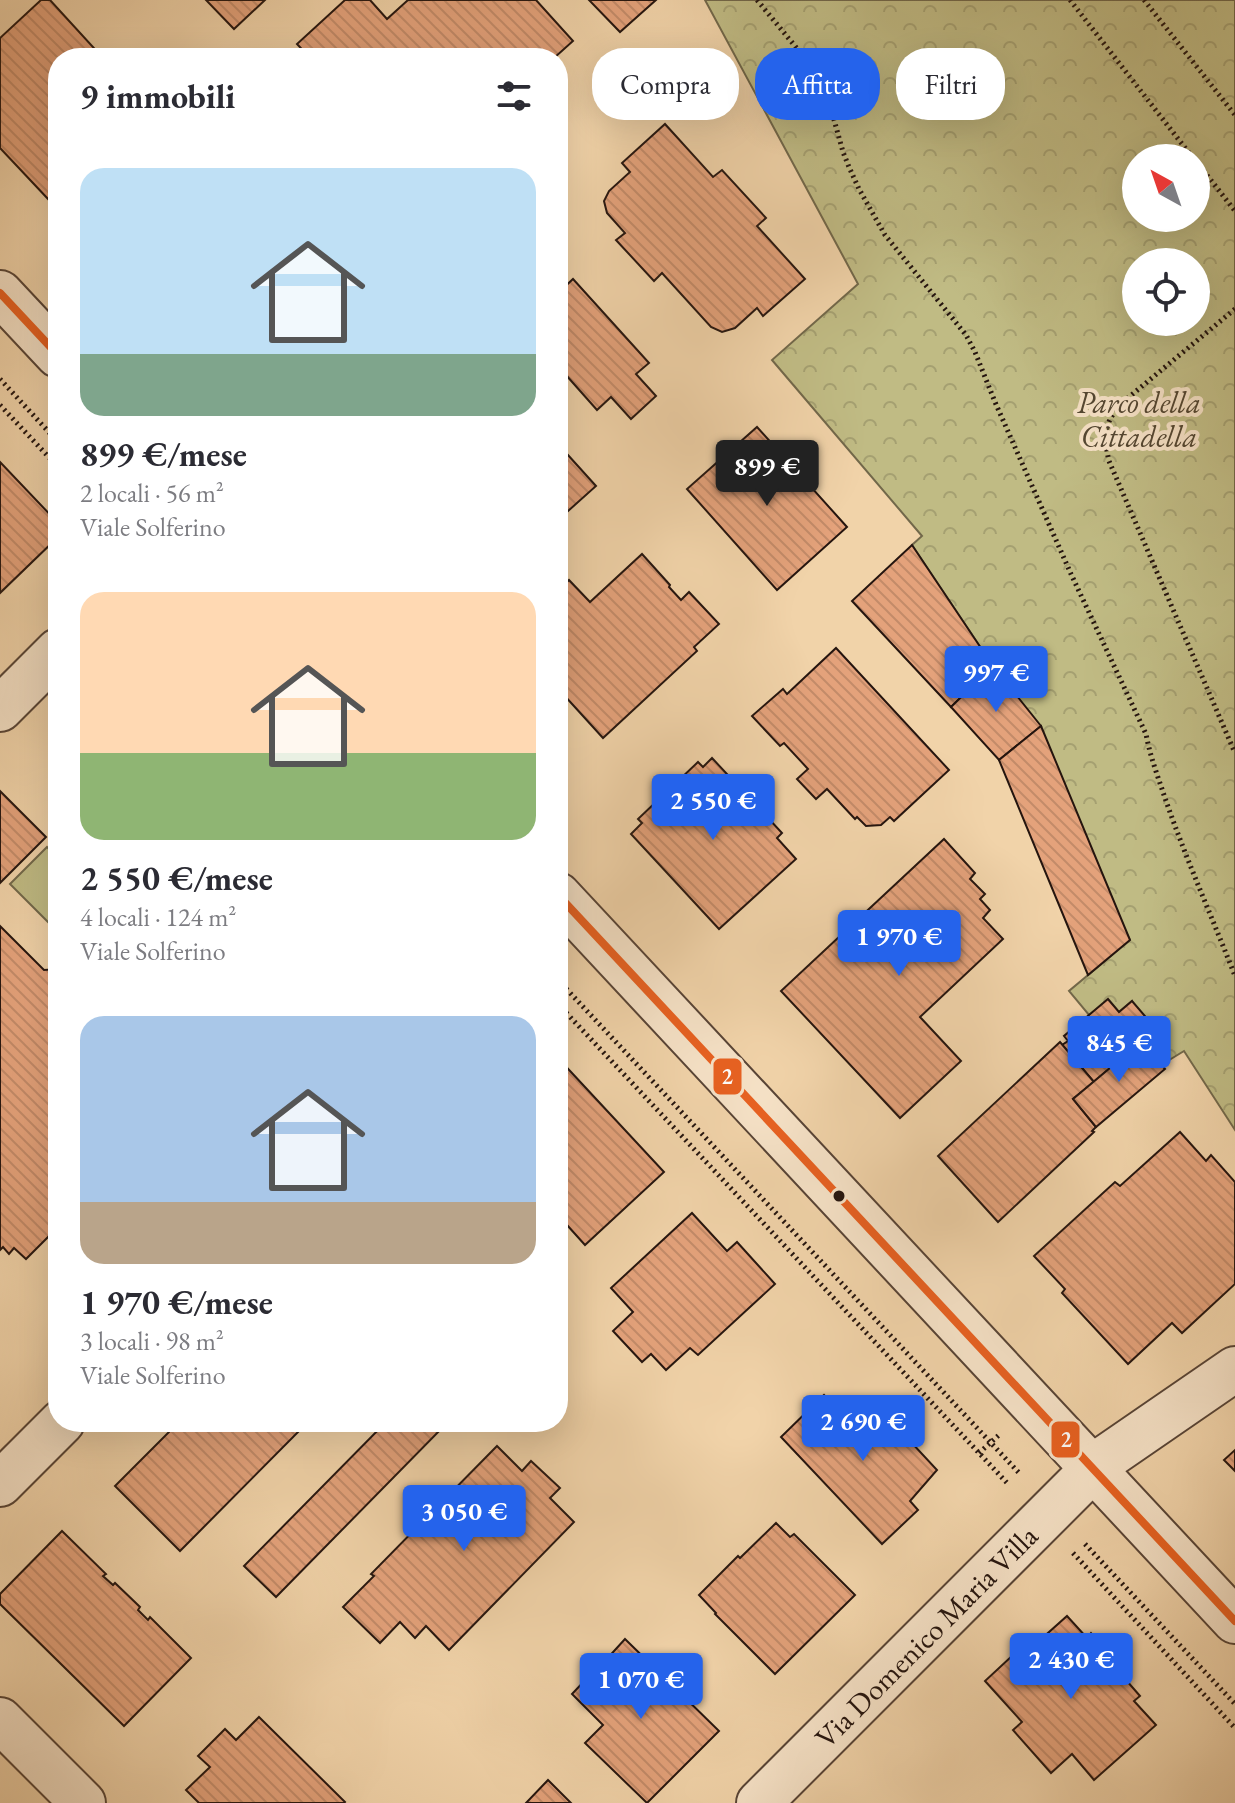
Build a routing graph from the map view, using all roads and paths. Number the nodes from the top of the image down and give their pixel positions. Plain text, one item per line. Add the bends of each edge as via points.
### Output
1 (757, 0) edge
2 (1070, 0) edge
3 (1144, 0) edge
4 (1235, 115) edge
5 (1182, 144) edge
6 (1210, 179) edge
7 (1235, 211) edge
8 (0, 293) edge
9 (1235, 309) edge
10 (48, 344) edge
11 (0, 379) edge
12 (0, 405) edge
13 (48, 431) edge
14 (48, 456) edge
15 (48, 661) edge
16 (0, 709) edge
17 (1235, 753) edge
18 (568, 915) edge
19 (1235, 976) edge
20 (568, 991) edge
21 (568, 1015) edge
22 (1235, 1369) edge
23 (1033, 1404) junction
24 (52, 1432) edge
25 (990, 1443) junction
26 (979, 1453) junction
27 (1093, 1469) junction
28 (0, 1484) edge
29 (1047, 1514) junction
30 (1235, 1621) edge
31 (1235, 1704) edge
32 (0, 1720) edge
33 (1235, 1728) edge
34 (83, 1803) edge
35 (759, 1803) edge

1 - 19 path via 823,80 843,152 879,225 975,352 1146,734 1178,838
2 - 5 path
3 - 4 path
6 - 7 path
8 - 10 street
9 - 17 path via 1123,402 1106,427 1105,444
11 - 13 path
12 - 14 path
15 - 16 street
18 - 23 street
20 - 25 path
21 - 26 path
22 - 27 street, Via Domenico Maria Villa
23 - 25 path
23 - 27 street
24 - 28 street
25 - 26 path
25 - 29 path
26 - 29 path
27 - 29 street, Via Domenico Maria Villa
27 - 30 street
29 - 31 path
29 - 33 path
29 - 35 street, Via Domenico Maria Villa
32 - 34 street

